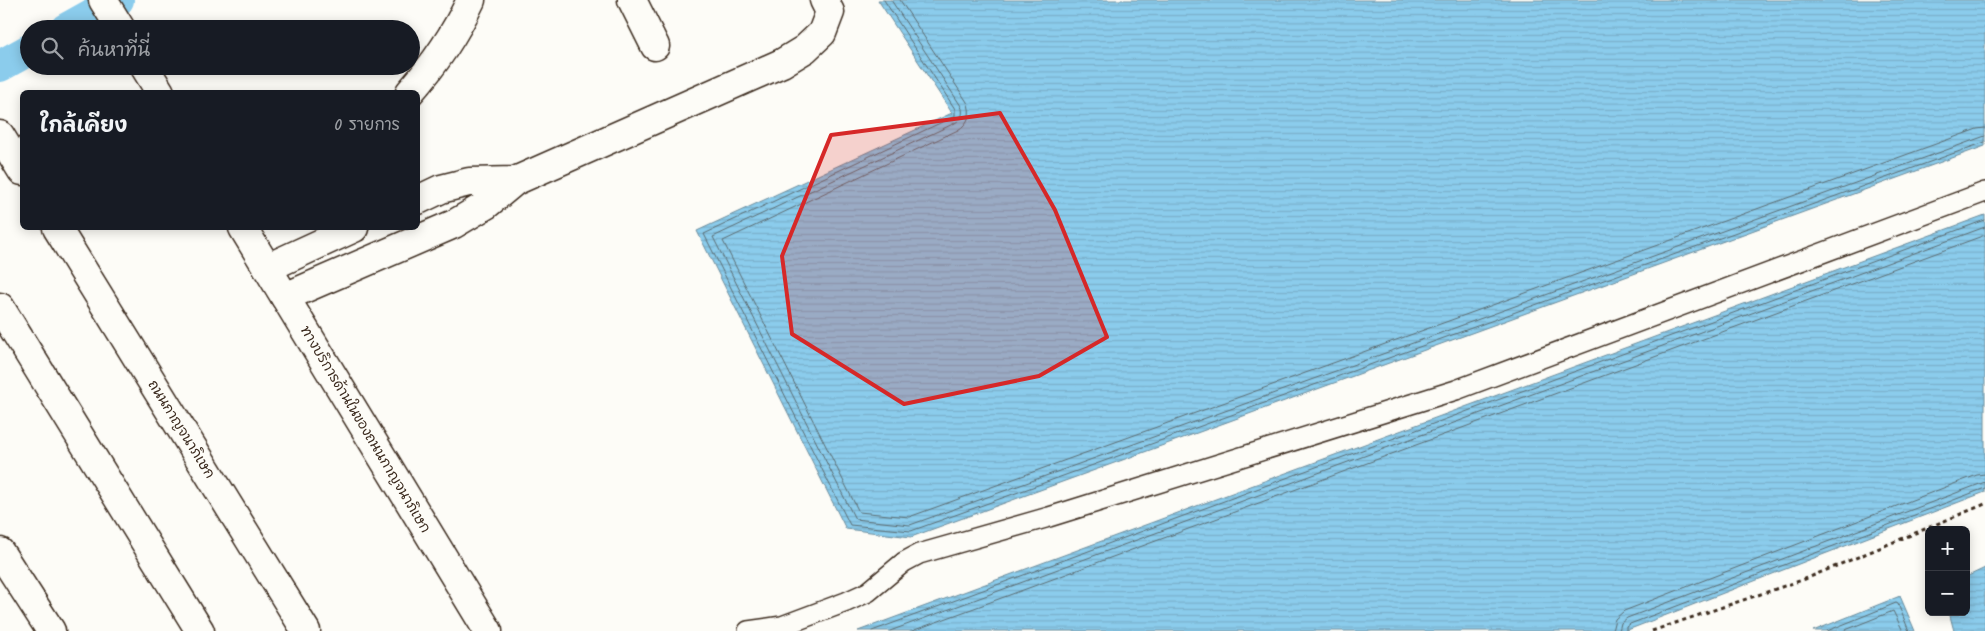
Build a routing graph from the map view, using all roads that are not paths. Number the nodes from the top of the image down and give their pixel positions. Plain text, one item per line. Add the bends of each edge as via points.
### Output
1 (103, 0) edge
2 (471, 0) edge
3 (632, 0) edge
4 (824, 0) edge
5 (115, 20) edge
6 (655, 46) dead end
7 (150, 75) edge
8 (159, 90) edge
9 (412, 90) edge
10 (0, 134) edge
11 (20, 168) edge
12 (515, 181) junction
13 (1985, 192) edge
14 (420, 199) edge
15 (58, 230) edge
16 (244, 230) edge
17 (350, 230) edge
18 (267, 268) junction
19 (285, 297) junction
20 (0, 307) edge
21 (0, 552) edge
22 (51, 631) edge
23 (200, 631) edge
24 (306, 631) edge
25 (488, 631) edge
26 (748, 631) edge

1 - 5 main road
2 - 9 main road via 458,28 432,68
3 - 6 main road
4 - 12 main road via 830,12 822,33 805,49 782,63
7 - 8 main road
10 - 11 main road
12 - 14 main road via 469,182
12 - 19 main road via 486,205 454,224
13 - 26 lane via 1456,390 920,554 904,562 868,592 846,602 782,626
15 - 24 main road, ถนนกาญจนาภิเษก
16 - 18 main road, ทางบริการด้านในของถนนกาญจนาภิเษก
17 - 18 main road
18 - 19 main road, ทางบริการด้านในของถนนกาญจนาภิเษก
19 - 25 main road, ทางบริการด้านในของถนนกาญจนาภิเษก
20 - 23 main road
21 - 22 main road

